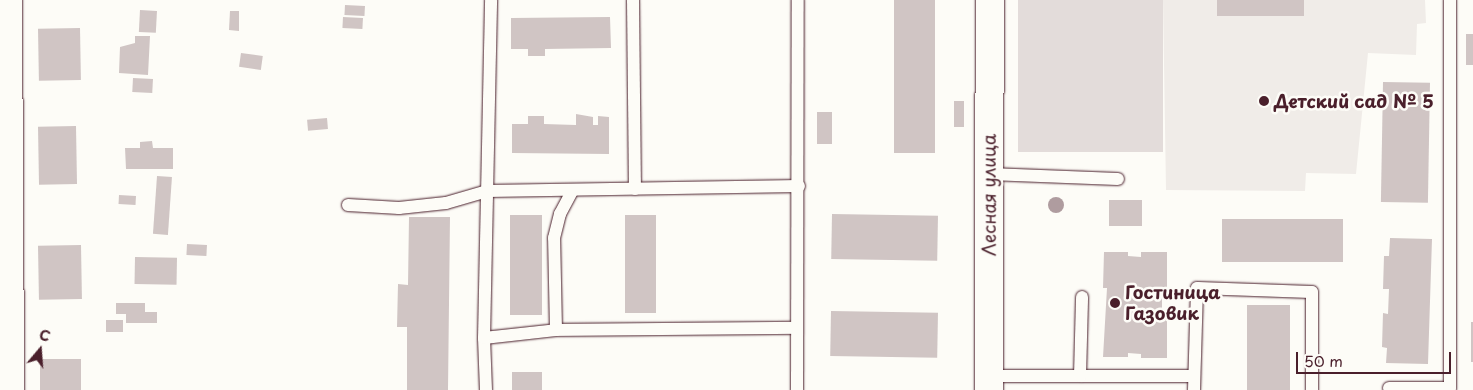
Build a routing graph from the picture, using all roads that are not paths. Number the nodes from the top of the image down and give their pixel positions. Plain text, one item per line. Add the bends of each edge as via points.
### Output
1 (10, 0) edge
2 (491, 0) edge
3 (633, 0) edge
4 (798, 0) edge
5 (990, 0) edge
6 (1450, 0) edge
7 (989, 174) junction
8 (1118, 179) dead end
9 (799, 186) junction
10 (635, 189) junction
11 (573, 190) junction
12 (487, 191) junction
13 (348, 205) dead end
14 (1082, 297) dead end
15 (798, 328) junction
16 (556, 330) junction
17 (484, 338) junction
18 (1080, 376) junction
19 (1194, 376) junction
20 (989, 383) edge
21 (1388, 388) dead end
22 (11, 390) edge
23 (486, 390) edge
24 (797, 390) edge
25 (1194, 390) edge
26 (1312, 390) edge

1 - 22 street
2 - 12 lane
3 - 10 lane
4 - 9 lane
5 - 7 main road, Лесная улица
6 - 21 lane via 1450,388
7 - 8 lane
7 - 20 main road, Лесная улица
9 - 10 lane
9 - 15 lane
10 - 11 lane
11 - 12 lane
11 - 16 lane via 560,214 554,238
12 - 13 lane via 446,203 399,208
12 - 17 lane
14 - 18 lane
15 - 16 lane
15 - 24 lane
16 - 17 lane
17 - 23 lane
18 - 19 lane
18 - 20 lane
19 - 25 lane
19 - 26 lane via 1197,288 1312,292

